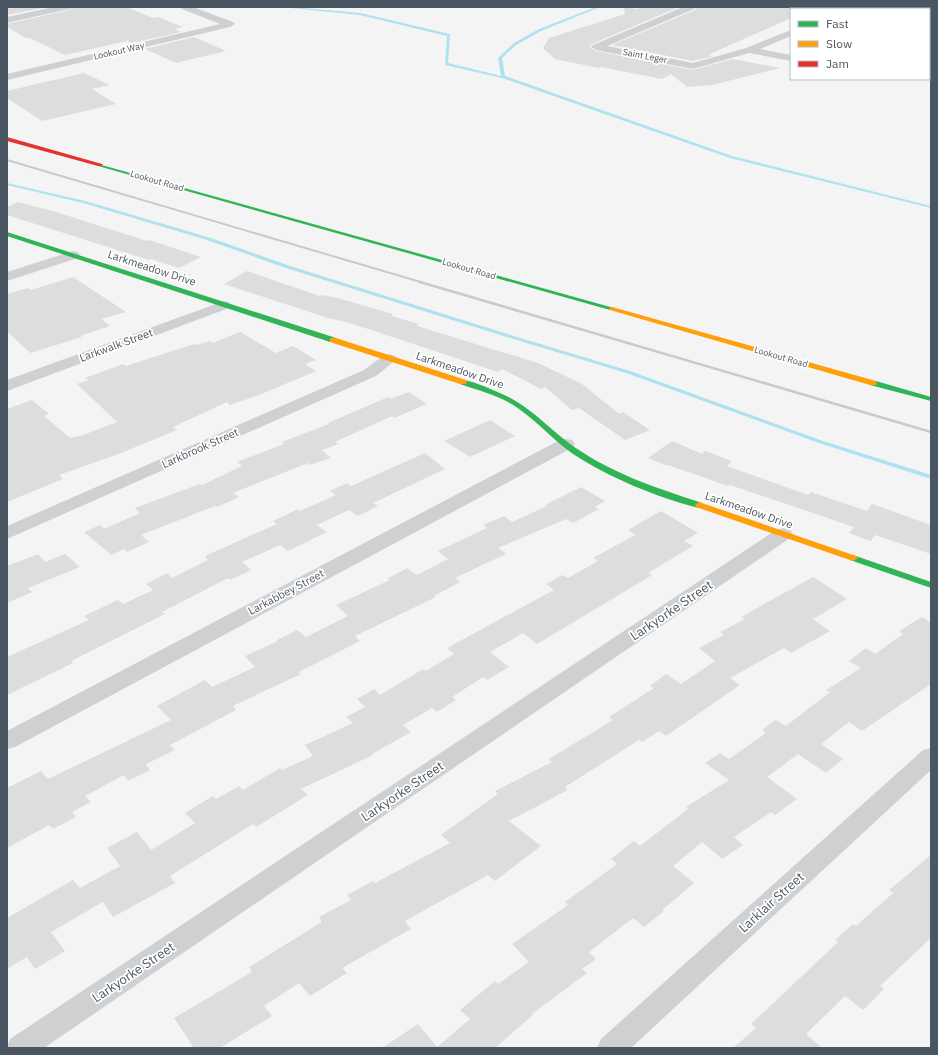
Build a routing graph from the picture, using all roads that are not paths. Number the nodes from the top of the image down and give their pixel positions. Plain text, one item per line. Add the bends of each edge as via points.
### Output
1 (66, 7) edge
2 (185, 7) edge
3 (691, 7) edge
4 (7, 20) edge
5 (790, 32) edge
6 (749, 50) junction
7 (790, 58) edge
8 (7, 77) edge
9 (7, 139) edge
10 (7, 234) edge
11 (73, 255) junction
12 (7, 277) edge
13 (224, 305) junction
14 (389, 359) junction
15 (7, 386) edge
16 (931, 399) edge
17 (566, 444) junction
18 (7, 533) edge
19 (783, 534) junction
20 (931, 585) edge
21 (7, 741) edge
22 (931, 756) edge
23 (20, 1048) edge
24 (611, 1048) edge

1 - 4 street
2 - 8 street, Lookout Way via 230,24
3 - 6 street, Saint Leger via 596,47 693,66
5 - 6 street
6 - 7 street
9 - 16 street, Lookout Road
10 - 11 street, Larkmeadow Drive
11 - 12 street
11 - 13 street, Larkmeadow Drive
13 - 14 street, Larkmeadow Drive
13 - 15 street, Larkwalk Street
14 - 17 street, Larkmeadow Drive via 503,397 533,416
14 - 18 street, Larkbrook Street via 370,373
17 - 19 street, Larkmeadow Drive via 628,480
17 - 21 street, Larkabbey Street
19 - 20 street, Larkmeadow Drive
19 - 23 street, Larkyorke Street
22 - 24 street, Larklair Street

